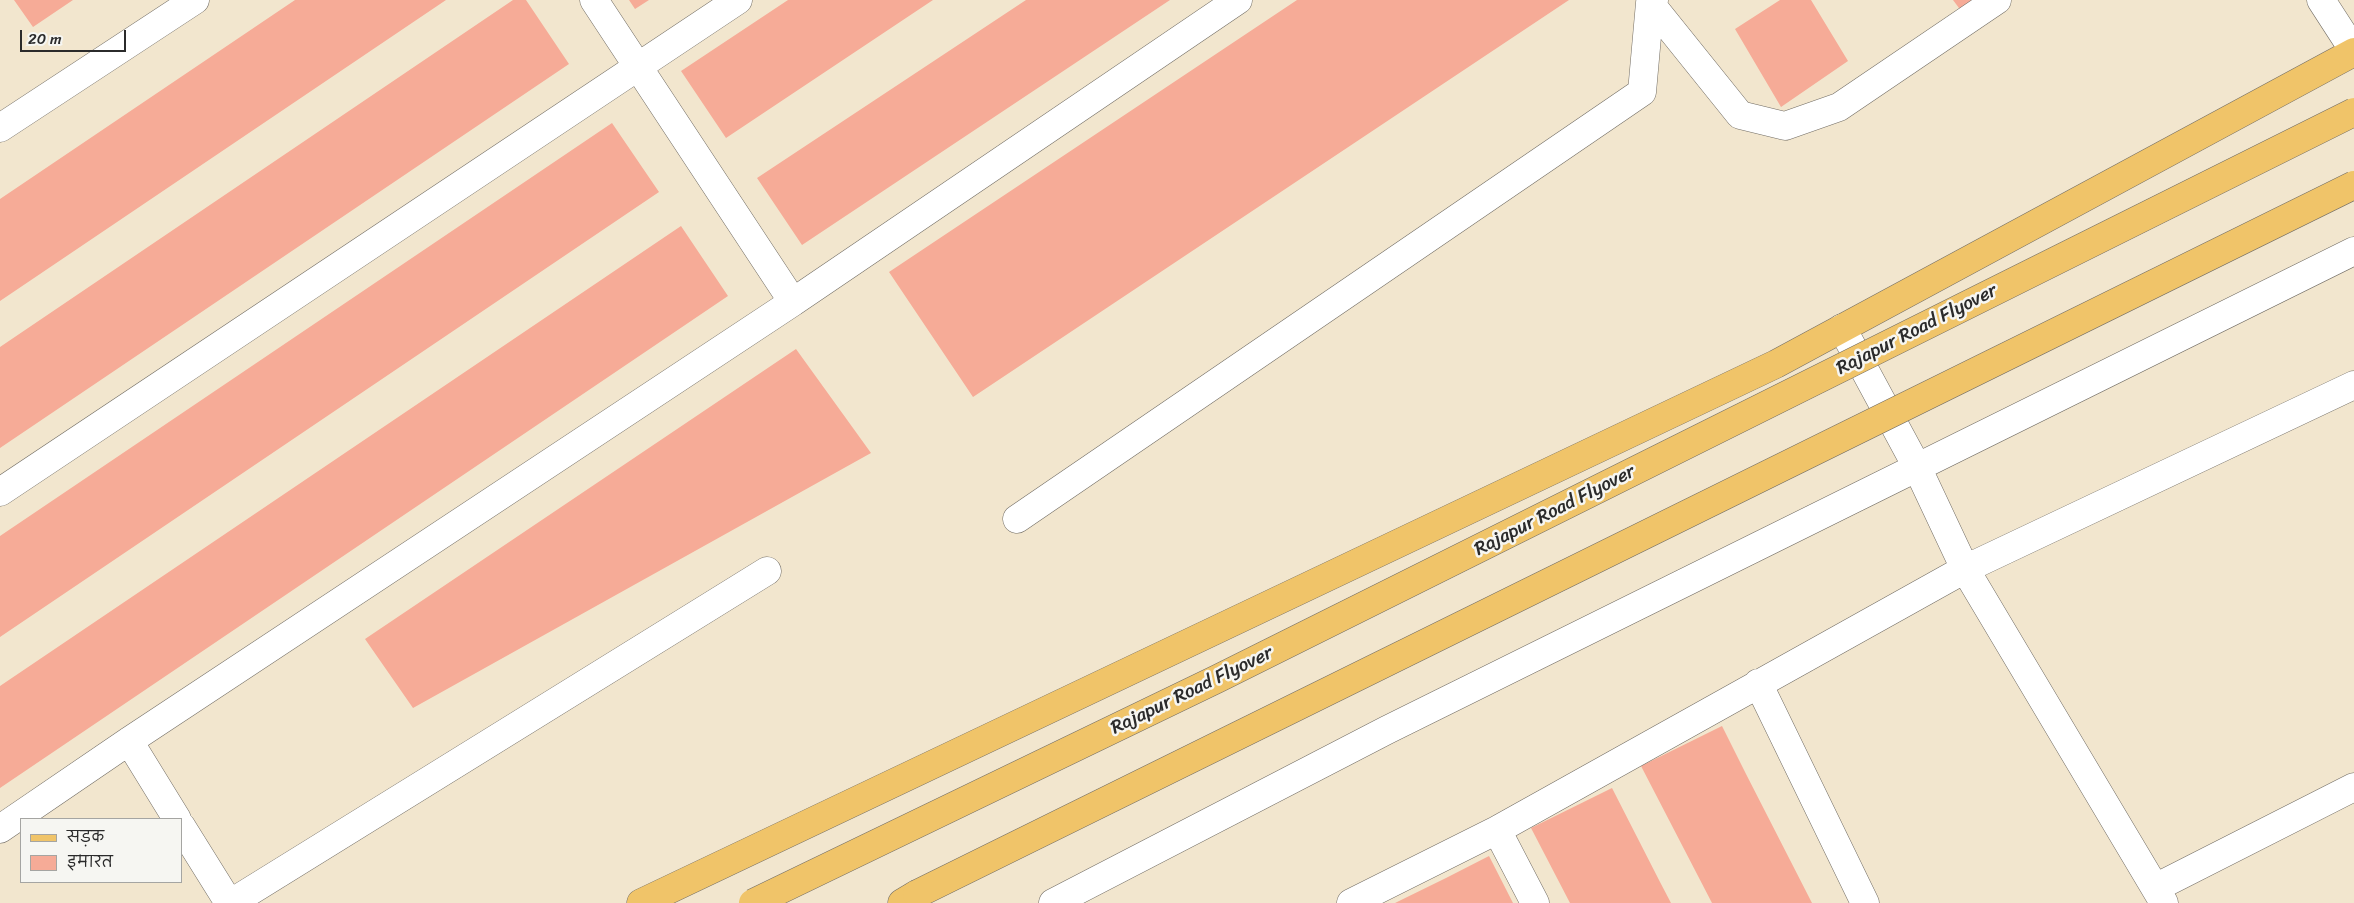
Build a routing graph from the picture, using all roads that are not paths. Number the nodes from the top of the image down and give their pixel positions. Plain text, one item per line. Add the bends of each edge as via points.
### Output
1 (195, 0) edge
2 (594, 0) edge
3 (738, 0) edge
4 (1238, 0) edge
5 (1997, 0) edge
6 (2322, 0) edge
7 (1652, 2) edge
8 (2354, 51) edge
9 (637, 67) junction
10 (2354, 112) edge
11 (0, 128) edge
12 (2354, 185) edge
13 (2354, 251) edge
14 (793, 302) junction
15 (1842, 328) junction
16 (2354, 385) edge
17 (1917, 467) junction
18 (0, 492) edge
19 (1017, 519) dead end
20 (1965, 569) junction
21 (767, 571) dead end
22 (1758, 682) junction
23 (129, 741) junction
24 (2354, 787) edge
25 (176, 818) edge
26 (182, 828) edge
27 (0, 829) edge
28 (1497, 830) junction
29 (2161, 895) edge
30 (910, 898) edge
31 (230, 903) edge
32 (641, 903) edge
33 (753, 903) edge
34 (1052, 903) edge
35 (1351, 903) edge
36 (1535, 903) edge
37 (1865, 903) edge

1 - 11 street
2 - 9 street
3 - 9 street
4 - 14 street
5 - 7 street via 1839,106 1785,126 1740,115
6 - 8 street
7 - 19 street via 1642,92
8 - 15 main road
9 - 14 street
9 - 18 street
10 - 33 main road, Rajapur Road Flyover, bridge via 1226,675
12 - 30 main road, bridge
13 - 17 street
14 - 23 street
15 - 17 street
15 - 32 main road via 1776,364
16 - 20 street
17 - 20 street
17 - 34 street via 1387,730
20 - 22 street
20 - 29 street
21 - 31 street
22 - 28 street
22 - 37 street
23 - 25 street
23 - 27 street
24 - 29 street
26 - 31 street
28 - 35 street
28 - 36 street

